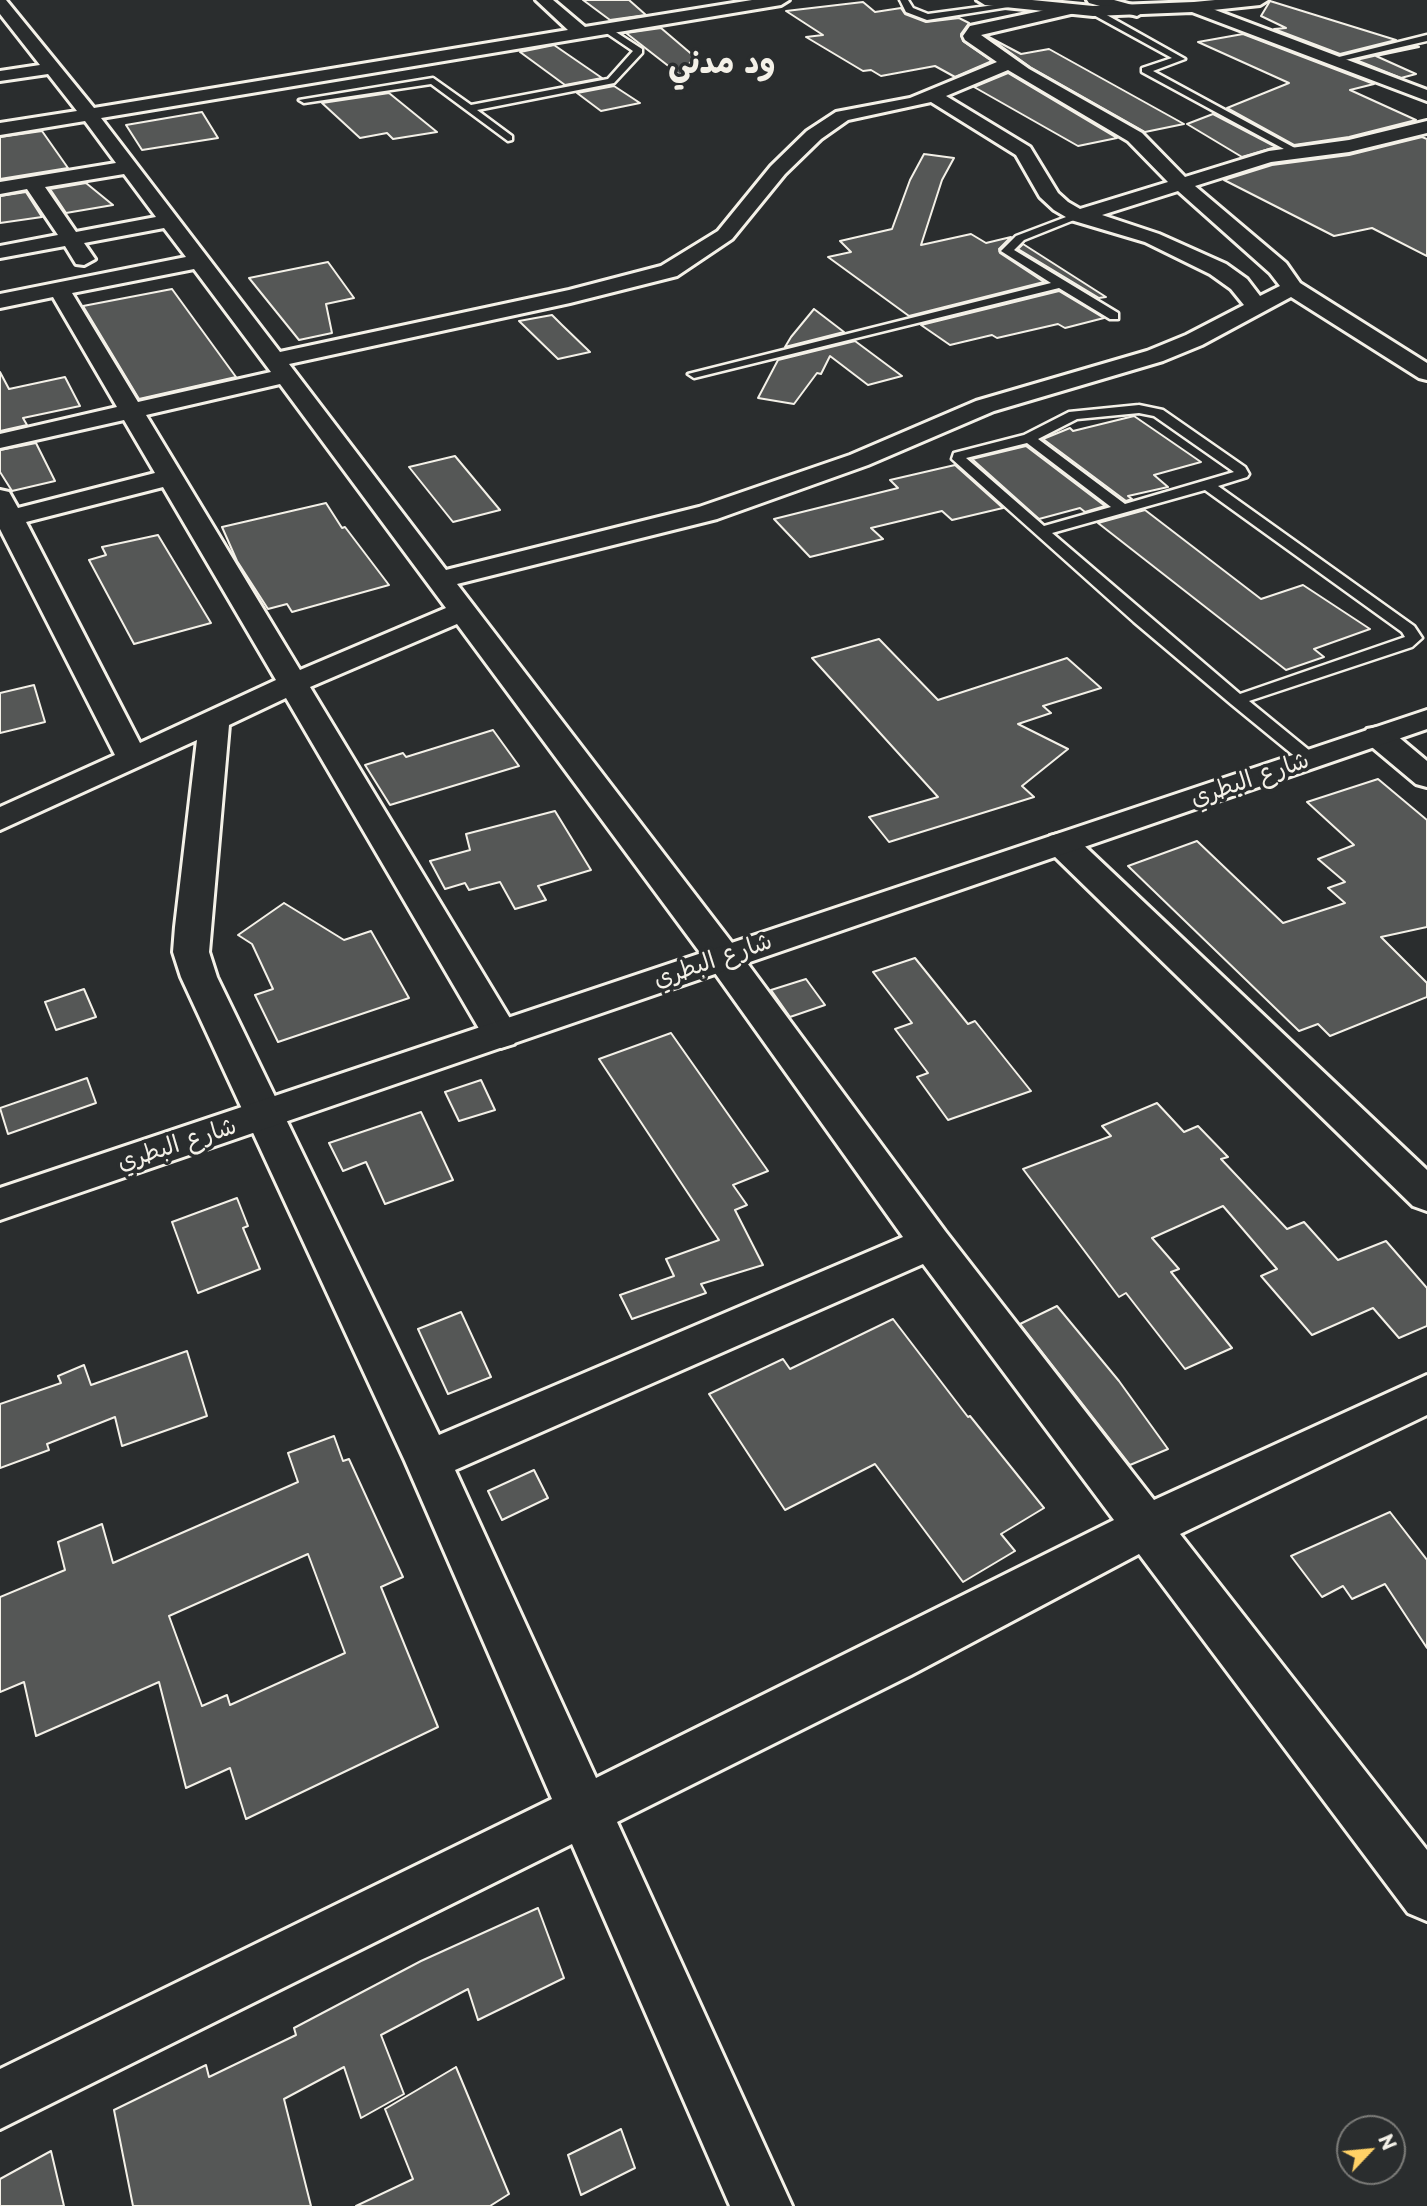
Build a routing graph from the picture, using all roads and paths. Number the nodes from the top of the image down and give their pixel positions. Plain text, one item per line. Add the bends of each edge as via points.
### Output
1 (544, 0) edge
2 (781, 0) edge
3 (904, 0) edge
4 (985, 0) edge
5 (1260, 0) edge
6 (0, 3) edge
7 (717, 5) edge
8 (1017, 5) junction
9 (1094, 6) edge
10 (1194, 7) junction
11 (1069, 10) junction
12 (927, 17) junction
13 (952, 24) dead end
14 (19, 26) junction
15 (605, 28) junction
16 (0, 29) edge
17 (580, 32) junction
18 (1427, 38) edge
19 (1332, 60) junction
20 (1008, 64) junction
21 (52, 68) junction
22 (0, 76) edge
23 (934, 96) junction
24 (1427, 96) edge
25 (304, 100) dead end
26 (471, 108) junction
27 (89, 114) junction
28 (1427, 127) edge
29 (0, 129) edge
30 (508, 138) dead end
31 (1299, 153) junction
32 (130, 167) junction
33 (33, 183) junction
34 (1180, 183) junction
35 (0, 188) edge
36 (1078, 216) junction
37 (170, 221) junction
38 (71, 239) junction
39 (0, 252) edge
40 (200, 261) junction
41 (0, 276) edge
42 (98, 281) junction
43 (1060, 284) junction
44 (1292, 288) junction
45 (59, 289) junction
46 (6, 299) edge
47 (1257, 307) junction
48 (1114, 316) dead end
49 (280, 368) junction
50 (1427, 373) edge
51 (694, 374) dead end
52 (130, 410) junction
53 (1029, 438) junction
54 (0, 441) edge
55 (171, 477) junction
56 (1208, 486) junction
57 (1124, 510) junction
58 (3, 513) edge
59 (1043, 531) junction
60 (439, 580) junction
61 (463, 611) junction
62 (294, 683) junction
63 (1237, 700) junction
64 (1427, 719) edge
65 (214, 722) junction
66 (1378, 736) junction
67 (1309, 759) junction
68 (133, 760) junction
69 (1427, 777) edge
70 (0, 820) edge
71 (1062, 844) junction
72 (723, 957) junction
73 (500, 1035) junction
74 (262, 1116) junction
75 (1427, 1195) edge
76 (0, 1204) edge
77 (930, 1243) junction
78 (1427, 1394) edge
79 (428, 1461) junction
80 (1149, 1526) junction
81 (581, 1810) junction
82 (1427, 1894) edge
83 (0, 2100) edge
84 (761, 2206) edge

1 - 17 street
2 - 7 street
3 - 12 lane via 909,10
4 - 8 street
5 - 10 street
6 - 14 street
7 - 15 street
8 - 11 street
8 - 12 lane
9 - 10 street via 1138,11
9 - 11 street
9 - 31 lane via 1180,59 1146,72
10 - 19 street
11 - 20 street via 970,29 971,36
12 - 13 lane
14 - 16 street
14 - 21 street
15 - 17 street
15 - 26 lane via 639,51 611,81
17 - 27 street
18 - 19 lane
19 - 24 street
20 - 23 street
20 - 34 street via 1135,137
21 - 22 street
21 - 27 street
23 - 36 street via 1023,151 1050,197
23 - 49 street via 842,116 814,135 778,170 725,235 669,271
25 - 26 lane via 427,80
26 - 30 lane
27 - 29 street
27 - 32 street
28 - 31 street
31 - 34 street
32 - 33 street
32 - 37 street
33 - 35 street
33 - 38 street
34 - 36 street
34 - 44 street via 1278,268
36 - 43 lane via 1020,238 1008,248
36 - 47 street via 1139,233 1218,269 1239,284
37 - 38 street
37 - 40 street
38 - 39 street
38 - 42 street
40 - 42 street
40 - 49 street
41 - 46 street
42 - 45 street
43 - 48 lane
43 - 51 lane
44 - 47 street
44 - 50 street
45 - 46 street
45 - 52 street
47 - 60 street via 1194,341 985,406 859,460 708,513
49 - 52 street
49 - 60 street
52 - 54 street
52 - 55 street
53 - 56 lane via 1074,415 1149,410 1242,474
53 - 57 lane
53 - 59 lane via 958,459
55 - 58 street
55 - 62 street
56 - 57 lane
56 - 63 lane via 1408,629 1414,638
57 - 59 lane
58 - 68 street
59 - 63 lane
60 - 61 street
61 - 62 street
61 - 72 street
62 - 65 street
62 - 73 street
63 - 67 lane
64 - 66 street, شارع البطري
65 - 68 street
65 - 74 street via 191,952
66 - 67 street, شارع البطري
66 - 69 street
67 - 71 street, شارع البطري
68 - 70 street
71 - 72 street, شارع البطري
71 - 75 street
72 - 73 street, شارع البطري
72 - 77 street
73 - 74 street, شارع البطري
74 - 76 street, شارع البطري
74 - 79 street
77 - 79 street
77 - 80 street
78 - 80 street
79 - 81 street
80 - 81 street via 893,1658
80 - 82 street
81 - 83 street
81 - 84 street

